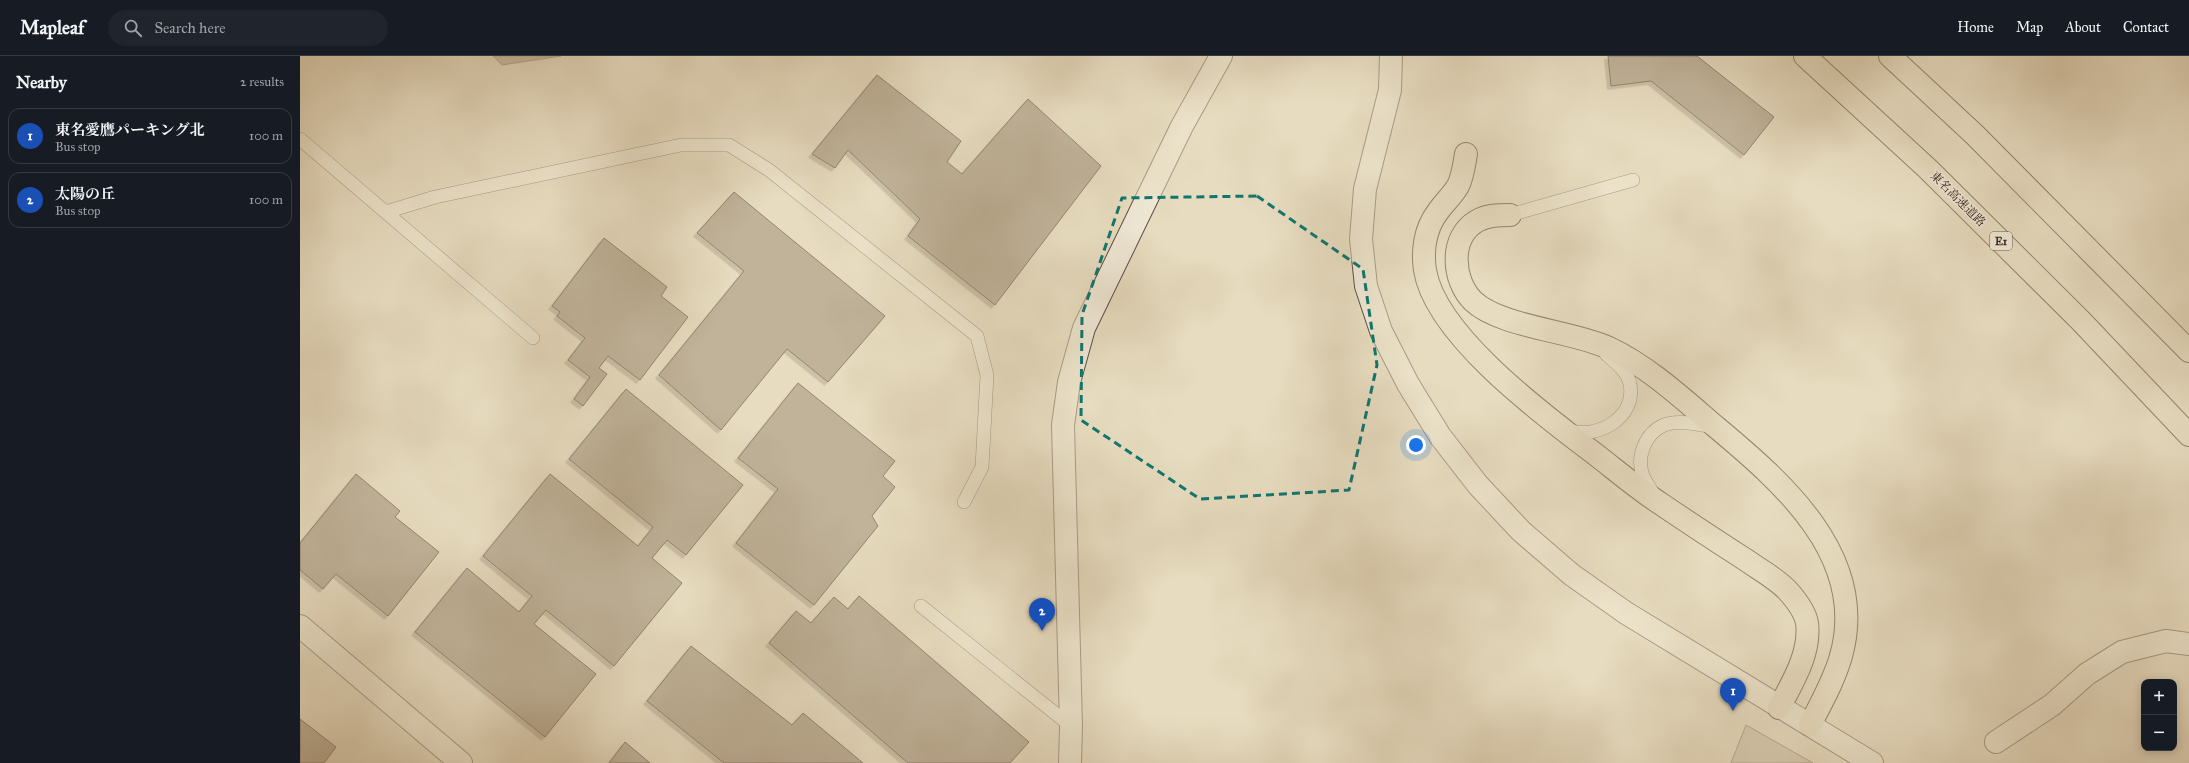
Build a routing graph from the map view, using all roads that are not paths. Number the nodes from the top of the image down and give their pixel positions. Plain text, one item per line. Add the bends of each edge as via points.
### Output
1 (1221, 56) edge
2 (1391, 56) edge
3 (1805, 56) edge
4 (1890, 56) edge
5 (300, 139) edge
6 (1466, 154) dead end
7 (1633, 180) dead end
8 (386, 212) junction
9 (1510, 215) joint
10 (533, 338) dead end
11 (1594, 343) junction
12 (2189, 351) edge
13 (1558, 425) junction
14 (1716, 427) junction
15 (2189, 435) edge
16 (964, 502) dead end
17 (1659, 503) junction
18 (921, 606) dead end
19 (300, 626) edge
20 (2189, 644) edge
21 (1779, 708) junction
22 (1810, 725) junction
23 (1071, 726) junction
24 (1996, 742) dead end
25 (461, 763) edge
26 (1070, 763) edge
27 (1872, 763) edge

1 - 23 street via 1182,126 1084,328 1069,382 1063,425
2 - 21 street via 1390,90 1365,189 1361,239 1366,286 1381,330 1408,384 1440,436 1478,486 1521,531 1572,575 1626,613
3 - 15 highway, 東名高速道路 / E1 via 1928,169 2081,321
4 - 12 highway via 1975,135
5 - 8 lane
6 - 13 highway via 1457,188 1436,214 1428,230 1423,249 1424,270 1429,288 1444,313 1475,351 1521,396
7 - 9 lane
8 - 10 lane
8 - 16 lane via 435,197 681,145 729,145 769,170 977,336 988,375 982,467
9 - 11 highway via 1488,216 1476,221 1466,230 1459,242 1457,257 1458,273 1463,288 1473,301 1488,311
11 - 13 lane via 1623,370 1630,384 1630,397 1626,409 1606,428 1593,432 1579,434
11 - 14 highway via 1628,358 1649,371
13 - 17 highway
14 - 17 lane via 1682,422 1665,425 1652,432 1643,445 1640,460 1643,476
14 - 22 highway via 1750,454 1795,498 1812,521 1836,568 1844,592 1845,634 1834,676
17 - 21 highway via 1770,576 1788,590 1800,606 1806,622 1807,639 1797,673
18 - 23 lane
19 - 25 street
20 - 24 street via 2166,641 2122,652 2087,674 2052,705
21 - 22 street
22 - 27 street
23 - 26 street

